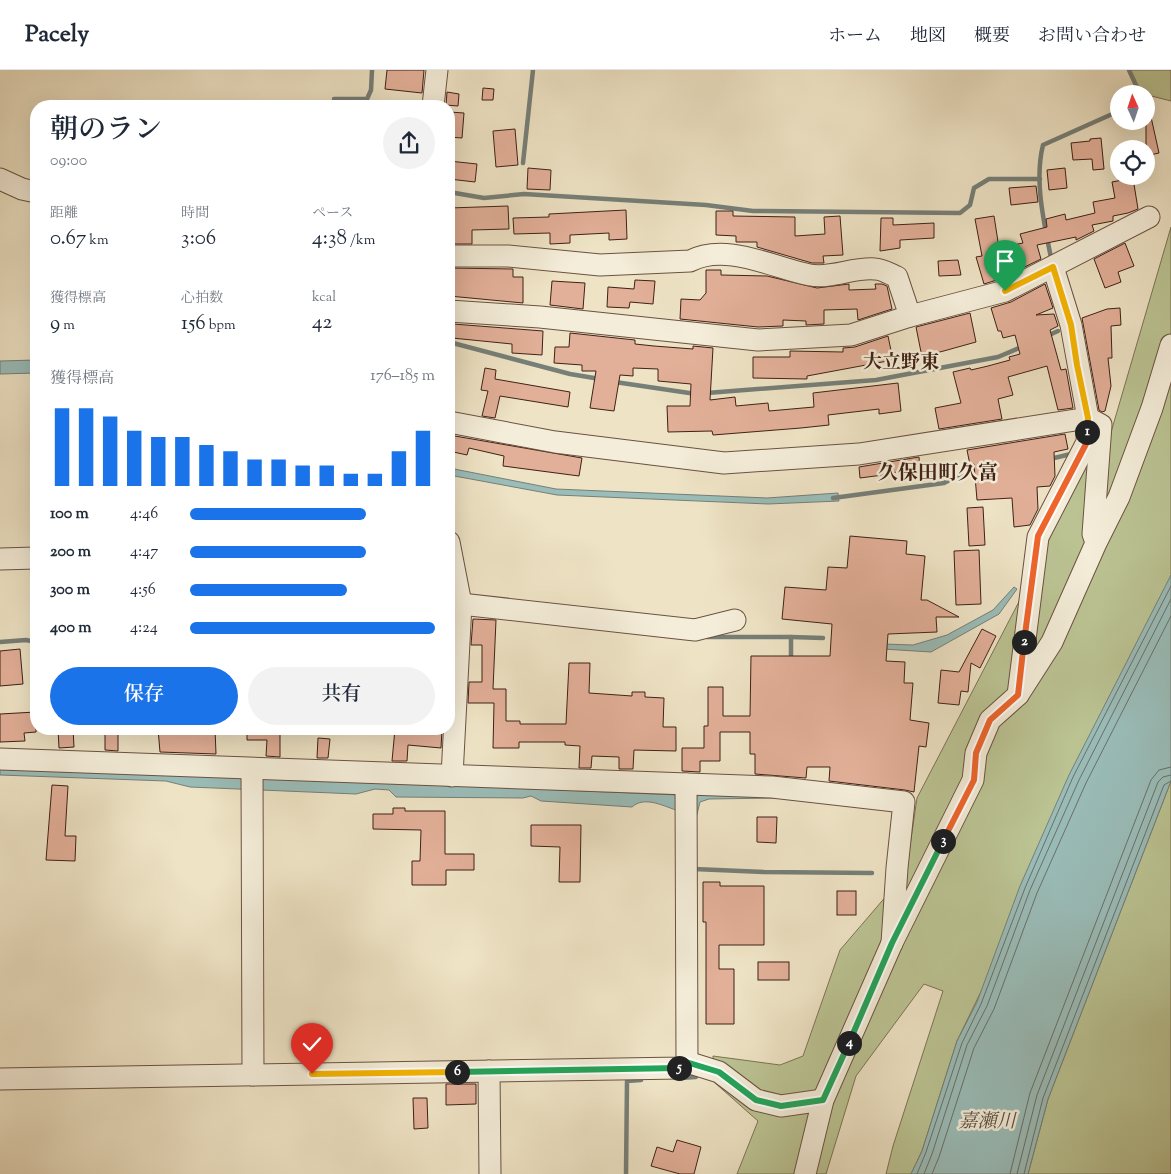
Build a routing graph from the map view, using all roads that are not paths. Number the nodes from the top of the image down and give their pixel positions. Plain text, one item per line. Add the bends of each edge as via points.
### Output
1 (437, 70) edge
2 (434, 100) edge
3 (0, 179) edge
4 (30, 191) edge
5 (1149, 217) dead end
6 (455, 256) edge
7 (1053, 267) junction
8 (455, 311) edge
9 (910, 316) junction
10 (1171, 345) edge
11 (1088, 418) junction
12 (455, 423) edge
13 (1096, 543) junction
14 (30, 558) edge
15 (0, 559) edge
16 (455, 576) edge
17 (461, 604) junction
18 (735, 620) dead end
19 (1018, 695) junction
20 (455, 719) edge
21 (454, 735) edge
22 (0, 759) edge
23 (252, 769) junction
24 (452, 776) junction
25 (686, 794) junction
26 (892, 943) junction
27 (686, 1062) junction
28 (490, 1071) junction
29 (253, 1075) junction
30 (0, 1079) edge
31 (823, 1100) junction
32 (490, 1174) edge
33 (805, 1174) edge

1 - 2 street
3 - 4 street
5 - 7 street
6 - 9 street via 508,256 600,265 690,261 699,256 731,255 811,275 876,269 897,276
7 - 9 street via 1005,291
7 - 11 street via 1071,325
8 - 9 street via 758,340 851,335
10 - 13 street via 1120,497
11 - 12 street via 859,454 724,463 555,442
11 - 13 street via 1101,425 1093,534
11 - 19 street via 1087,442 1038,536
13 - 19 street via 1052,642
14 - 15 street
16 - 17 street
17 - 18 street via 695,630
17 - 20 street
19 - 26 street via 990,720 976,753 974,780
21 - 24 street
22 - 23 street
23 - 24 street
23 - 29 street
24 - 25 street
25 - 26 street via 772,786 904,802
25 - 27 street
26 - 31 street
27 - 28 street via 681,1068
27 - 31 street via 719,1072 756,1100 781,1106
28 - 29 street
28 - 32 street
29 - 30 street
31 - 33 street

